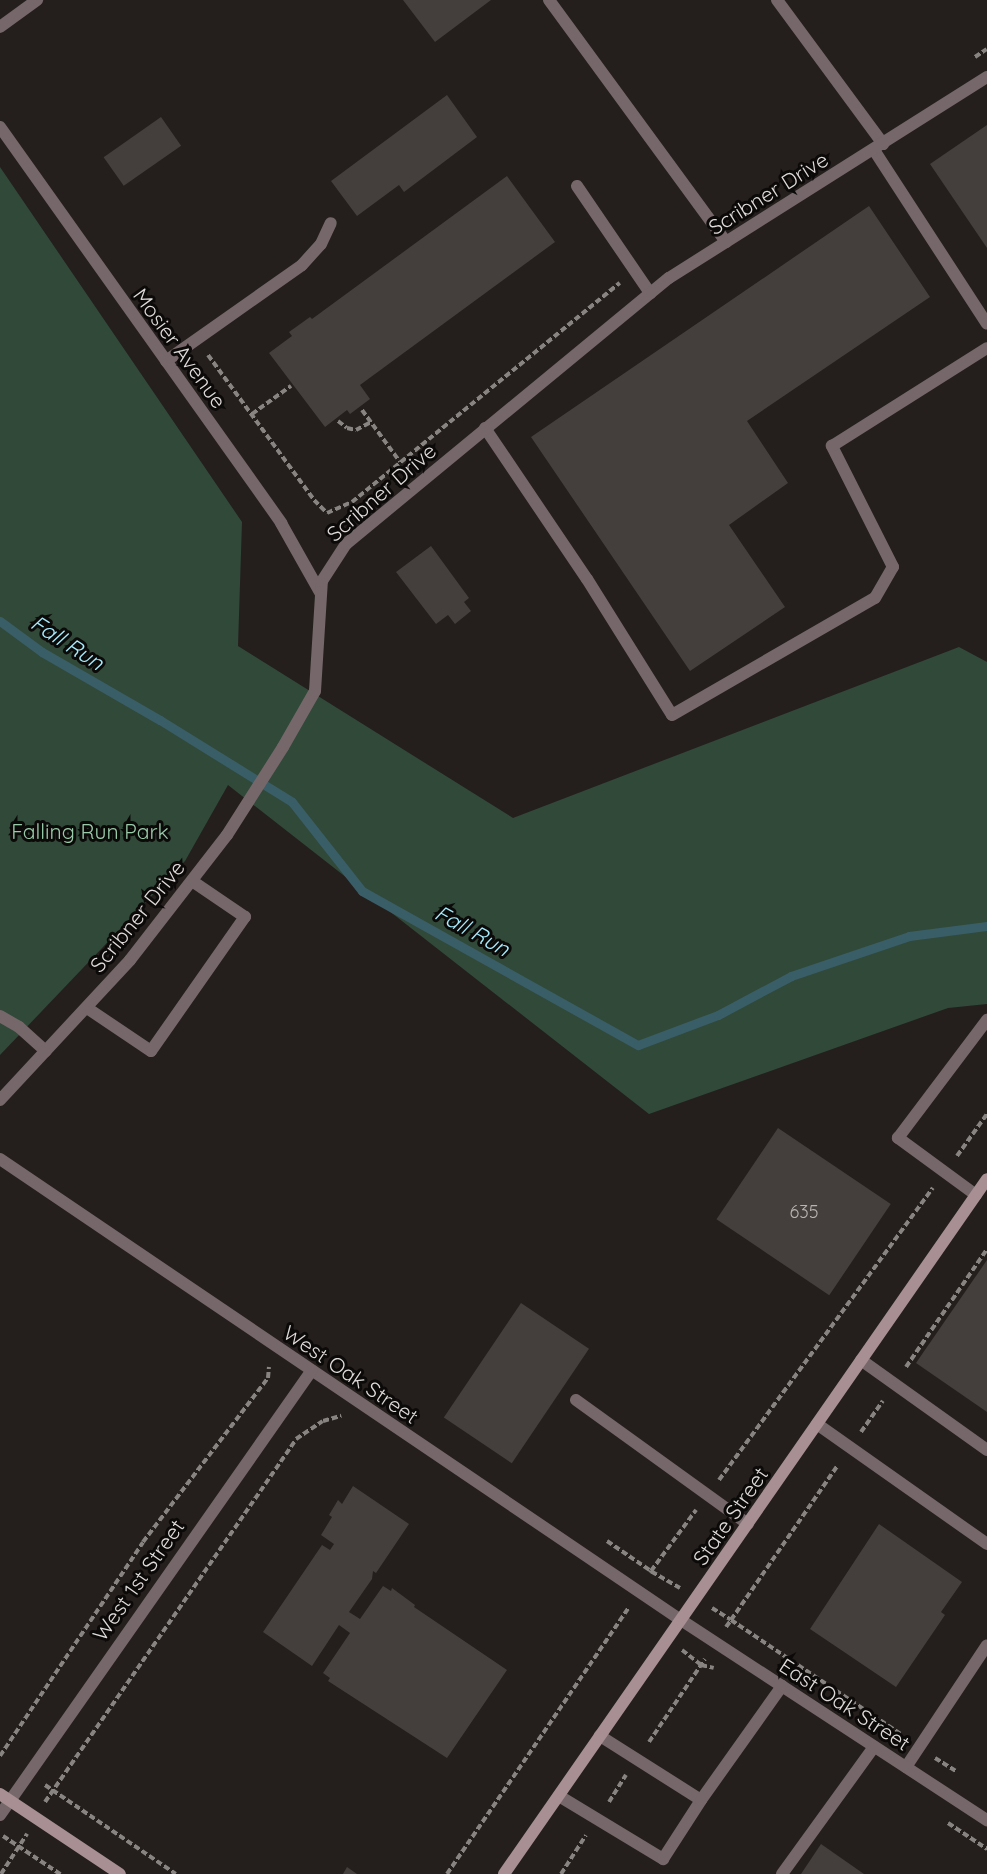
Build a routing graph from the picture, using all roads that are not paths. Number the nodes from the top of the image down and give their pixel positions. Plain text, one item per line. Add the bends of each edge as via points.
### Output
1 (37, 0) edge
2 (549, 0) edge
3 (777, 0) edge
4 (0, 27) edge
5 (987, 77) edge
6 (0, 128) edge
7 (878, 147) junction
8 (577, 186) dead end
9 (331, 223) dead end
10 (726, 242) junction
11 (650, 293) junction
12 (987, 324) edge
13 (987, 348) edge
14 (166, 361) junction
15 (485, 428) junction
16 (321, 596) junction
17 (192, 881) junction
18 (87, 1008) junction
19 (0, 1016) edge
20 (987, 1020) edge
21 (46, 1051) junction
22 (0, 1100) edge
23 (0, 1160) edge
24 (987, 1179) edge
25 (976, 1195) junction
26 (861, 1360) junction
27 (312, 1370) junction
28 (576, 1400) dead end
29 (817, 1424) junction
30 (987, 1450) edge
31 (748, 1524) junction
32 (987, 1544) edge
33 (681, 1620) junction
34 (987, 1645) edge
35 (782, 1686) junction
36 (600, 1736) junction
37 (874, 1747) junction
38 (906, 1767) junction
39 (559, 1796) junction
40 (5, 1797) edge
41 (701, 1800) junction
42 (0, 1815) edge
43 (987, 1821) edge
44 (120, 1874) edge
45 (504, 1874) edge
46 (782, 1874) edge

1 - 4 street
2 - 10 street
3 - 7 street
5 - 7 street, Scribner Drive
6 - 14 street, Mosier Avenue
7 - 10 street, Scribner Drive
7 - 12 street
8 - 11 street
9 - 14 street via 321,244 302,265
10 - 11 street, Scribner Drive
11 - 15 street, Scribner Drive
13 - 15 street via 832,446 893,567 875,598 672,715 587,579
14 - 16 street, Mosier Avenue via 281,523
15 - 16 street, Scribner Drive via 346,544 326,571
16 - 17 street, Scribner Drive via 315,691 227,835
17 - 18 street, Scribner Drive
17 - 18 street via 245,917 151,1050
18 - 21 street, Scribner Drive
19 - 21 street
20 - 25 street via 898,1138
21 - 22 street, Scribner Drive
23 - 27 street, West Oak Street
24 - 25 main road, State Street
25 - 26 main road, State Street
26 - 29 main road, State Street
26 - 30 street
27 - 33 street, West Oak Street
27 - 40 street, West 1st Street via 28,1773
28 - 31 street
29 - 31 main road, State Street
29 - 32 street
31 - 33 main road, State Street
33 - 35 street, East Oak Street
33 - 36 main road, State Street
34 - 38 street
35 - 37 street, East Oak Street
35 - 41 street
36 - 39 main road, State Street
36 - 41 street
37 - 38 street, East Oak Street
37 - 46 street
38 - 43 street, East Oak Street
39 - 41 street via 663,1859
39 - 45 main road, State Street
40 - 42 street, West 1st Street
40 - 44 main road

